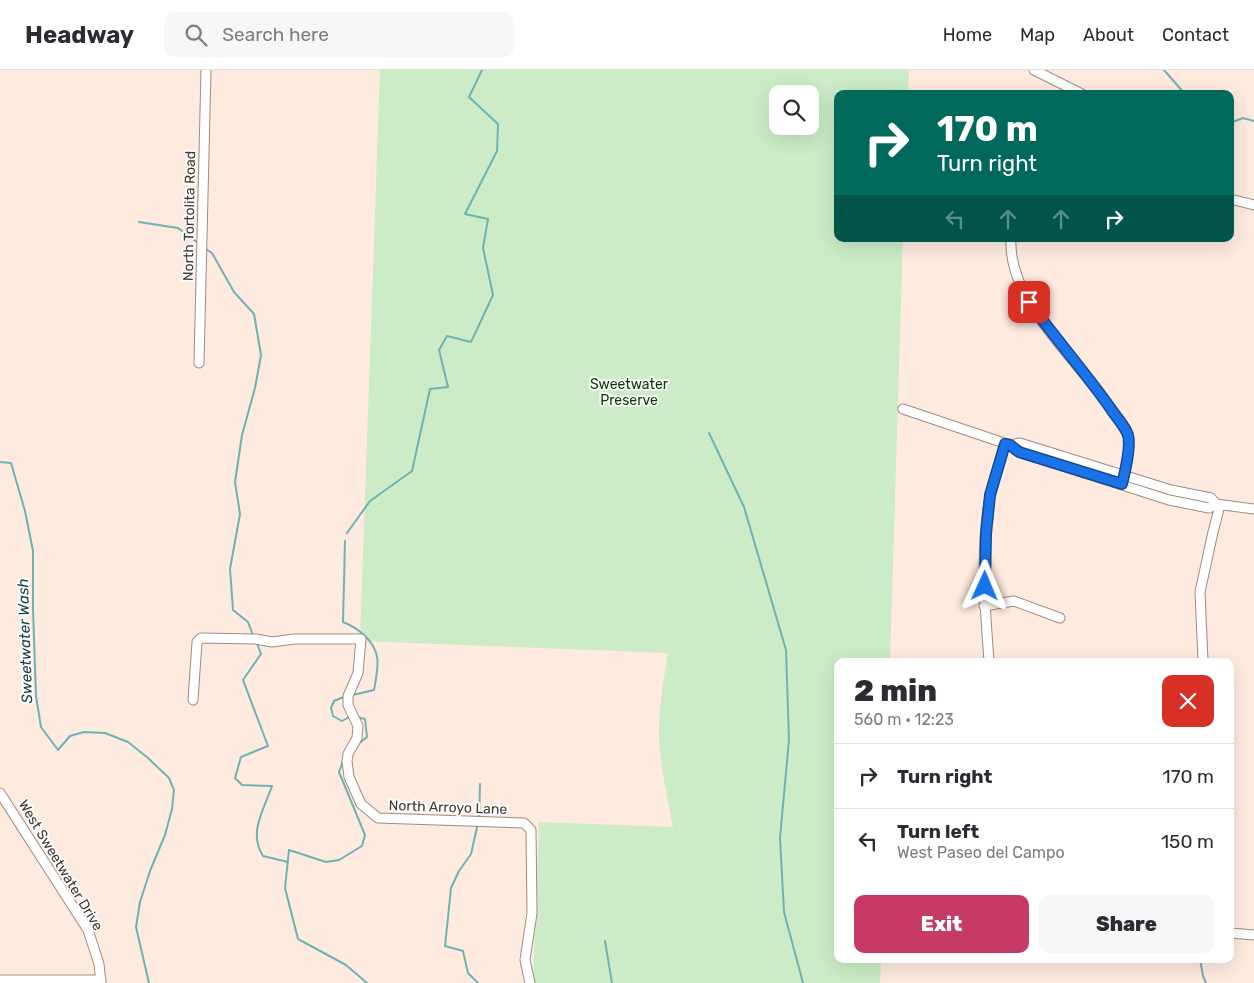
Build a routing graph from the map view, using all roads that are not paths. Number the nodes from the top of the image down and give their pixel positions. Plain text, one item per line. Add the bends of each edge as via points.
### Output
1 (206, 70) edge
2 (1034, 70) edge
3 (1074, 90) edge
4 (1234, 200) edge
5 (1254, 205) edge
6 (1011, 242) edge
7 (200, 362) dead end
8 (903, 410) dead end
9 (1007, 444) junction
10 (1123, 480) junction
11 (1218, 504) junction
12 (1254, 509) edge
13 (984, 606) junction
14 (1060, 618) dead end
15 (989, 658) edge
16 (1203, 658) edge
17 (193, 700) dead end
18 (0, 793) edge
19 (1234, 933) edge
20 (1254, 935) edge
21 (0, 980) edge
22 (101, 982) edge
23 (530, 983) edge

1 - 7 street, North Tortolita Road
2 - 3 street
4 - 5 street
6 - 10 street via 1013,262 1029,302 1126,431 1128,441
8 - 9 street
9 - 10 street via 1019,452
9 - 13 street via 990,501
10 - 11 street via 1168,500 1209,508
11 - 12 street
11 - 16 street via 1200,592
13 - 14 street via 1014,601
13 - 15 street
17 - 23 street, North Arroyo Lane via 197,642 201,638 256,638 272,642 361,639 358,673 348,696 348,705 358,726 357,738 347,761 349,777 361,804 378,818 524,823 532,830 532,913 525,960
18 - 22 street, West Sweetwater Drive via 88,930
19 - 20 street
21 - 22 street

